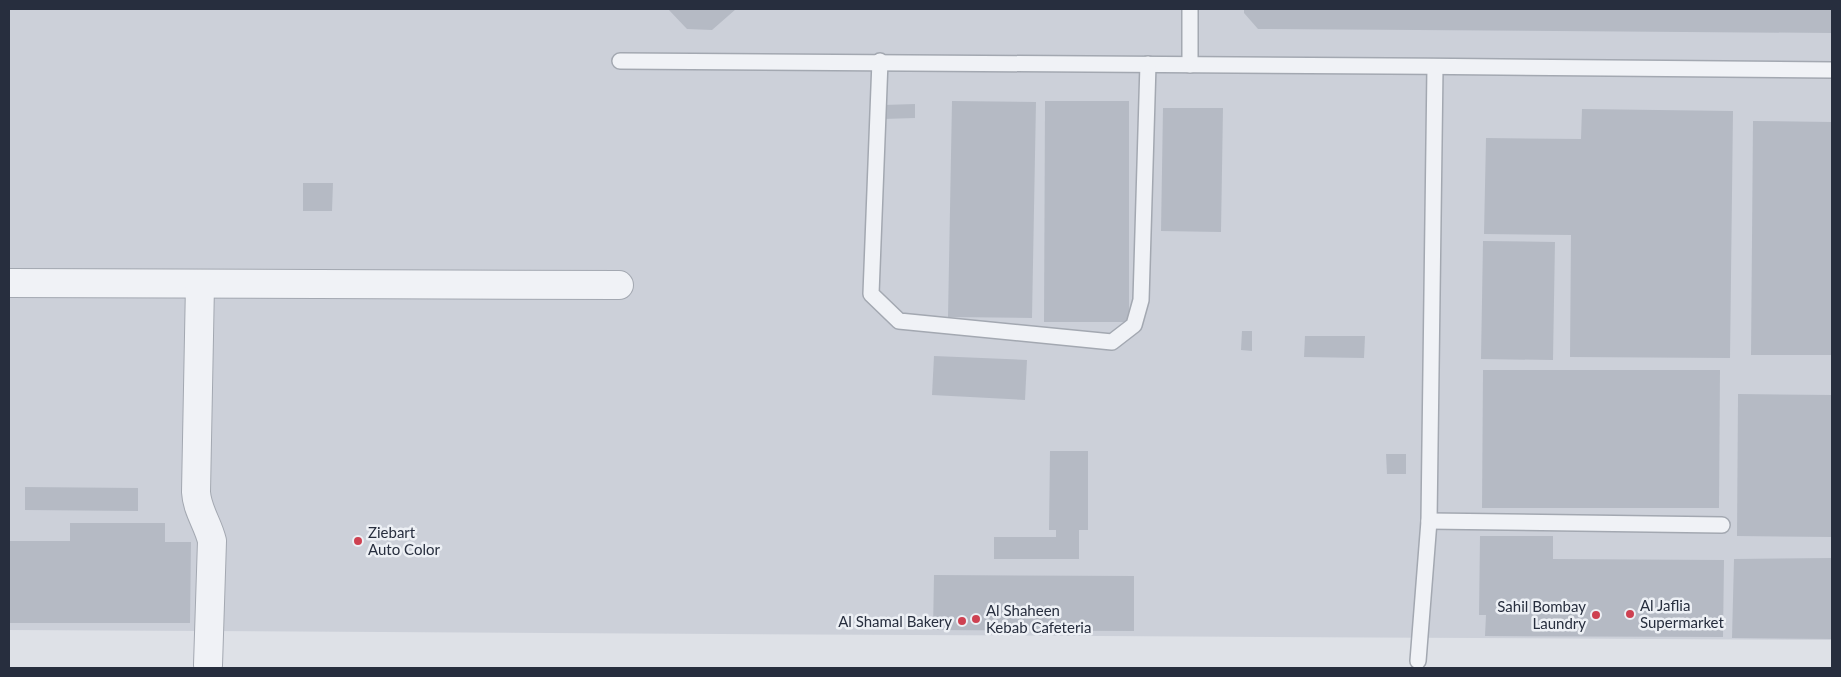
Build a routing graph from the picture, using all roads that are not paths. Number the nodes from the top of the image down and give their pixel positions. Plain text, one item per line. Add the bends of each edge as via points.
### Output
1 (1190, 9) edge
2 (620, 60) dead end
3 (880, 61) junction
4 (1148, 64) junction
5 (1190, 65) junction
6 (1434, 67) junction
7 (1832, 70) edge
8 (9, 283) edge
9 (200, 284) junction
10 (619, 285) dead end
11 (1429, 521) junction
12 (1722, 525) dead end
13 (1418, 661) dead end
14 (208, 665) dead end

1 - 5 lane
2 - 3 lane
3 - 4 lane
3 - 4 lane via 871,294 899,321 1112,342 1134,325 1141,300
4 - 5 lane
5 - 6 lane
6 - 7 lane
6 - 11 lane
8 - 9 street
9 - 10 street
9 - 14 street via 196,492 212,541
11 - 12 lane
11 - 13 lane

